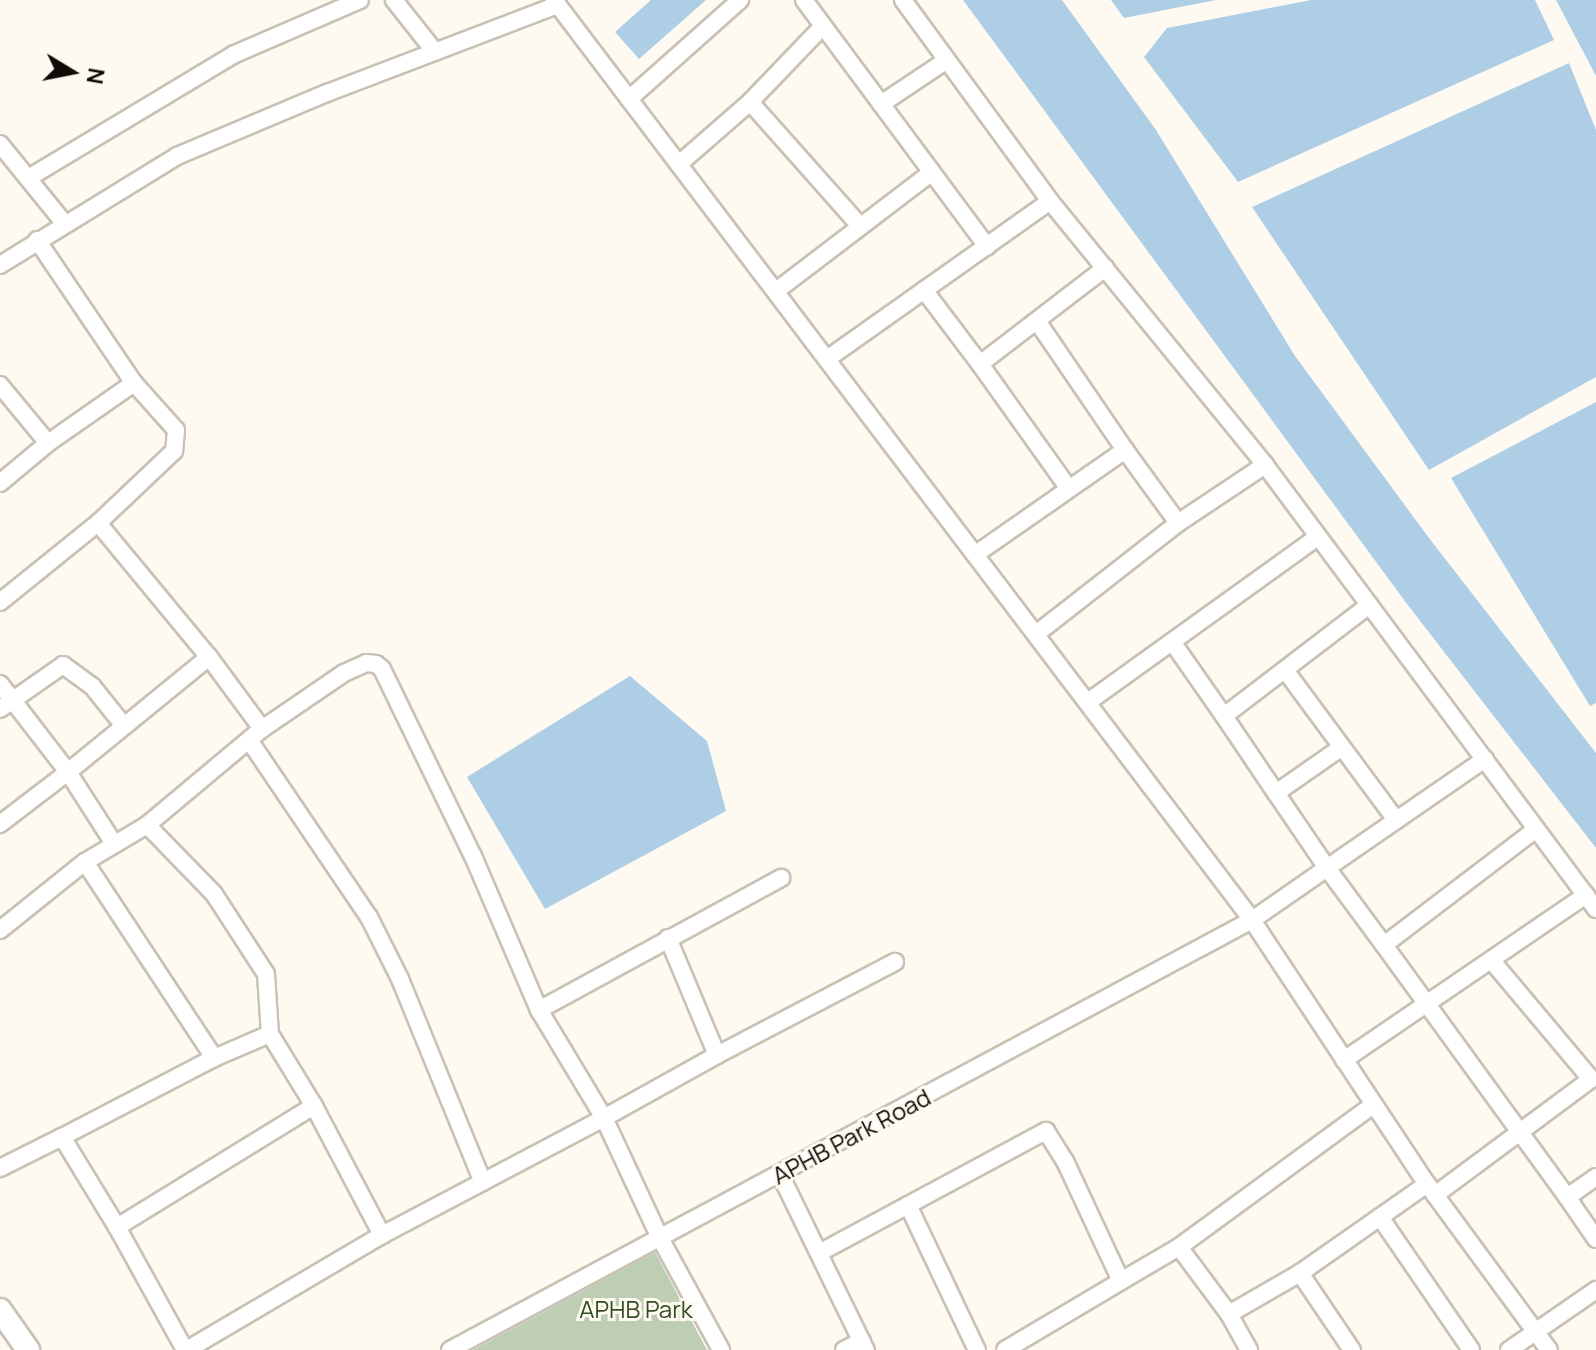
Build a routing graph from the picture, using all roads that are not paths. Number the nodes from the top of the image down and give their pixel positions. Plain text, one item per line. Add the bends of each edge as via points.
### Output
1 (360, 0) edge
2 (394, 0) edge
3 (740, 0) edge
4 (804, 0) edge
5 (903, 0) edge
6 (556, 3) edge
7 (823, 26) junction
8 (435, 52) junction
9 (947, 60) junction
10 (629, 99) junction
11 (750, 102) junction
12 (881, 104) junction
13 (0, 144) edge
14 (679, 164) junction
15 (932, 172) junction
16 (30, 177) junction
17 (1050, 201) junction
18 (65, 224) junction
19 (860, 226) junction
20 (37, 240) junction
21 (987, 246) junction
22 (0, 265) edge
23 (1105, 268) junction
24 (924, 290) junction
25 (776, 291) junction
26 (1037, 321) junction
27 (827, 359) junction
28 (980, 364) junction
29 (134, 383) junction
30 (0, 385) edge
31 (48, 443) junction
32 (1125, 450) junction
33 (1265, 465) junction
34 (0, 483) edge
35 (1069, 489) junction
36 (98, 523) junction
37 (1178, 523) junction
38 (1318, 537) junction
39 (976, 554) junction
40 (0, 602) edge
41 (1369, 605) junction
42 (1036, 634) junction
43 (1173, 643) junction
44 (209, 657) junction
45 (1285, 670) junction
46 (0, 684) edge
47 (1088, 702) junction
48 (6, 704) edge
49 (1224, 716) junction
50 (124, 726) junction
51 (256, 734) junction
52 (1342, 747) junction
53 (1485, 759) junction
54 (68, 772) junction
55 (1276, 793) junction
56 (1396, 820) junction
57 (0, 824) edge
58 (147, 825) junction
59 (1536, 829) junction
60 (113, 842) junction
61 (85, 862) junction
62 (1327, 868) junction
63 (781, 878) dead end
64 (1591, 902) edge
65 (1252, 920) junction
66 (0, 930) edge
67 (668, 938) junction
68 (1384, 945) junction
69 (1491, 960) junction
70 (895, 962) dead end
71 (1427, 1004) junction
72 (539, 1010) junction
73 (270, 1034) junction
74 (717, 1055) junction
75 (214, 1058) junction
76 (1344, 1060) junction
77 (1594, 1082) edge
78 (1373, 1105) junction
79 (314, 1106) junction
80 (604, 1118) junction
81 (1522, 1132) junction
82 (62, 1137) junction
83 (0, 1168) edge
84 (780, 1174) junction
85 (1596, 1177) edge
86 (483, 1182) junction
87 (1431, 1190) junction
88 (1567, 1197) junction
89 (908, 1205) junction
90 (1380, 1217) junction
91 (117, 1227) junction
92 (382, 1235) junction
93 (660, 1238) junction
94 (1596, 1239) edge
95 (1179, 1247) junction
96 (819, 1253) junction
97 (1300, 1273) junction
98 (1121, 1281) junction
99 (1596, 1290) edge
100 (0, 1310) edge
101 (1229, 1314) junction
102 (1537, 1334) junction
103 (864, 1346) edge
104 (28, 1350) edge
105 (186, 1350) edge
106 (450, 1350) edge
107 (721, 1350) edge
108 (844, 1350) edge
109 (977, 1350) edge
110 (1005, 1350) edge
111 (1249, 1350) edge
112 (1352, 1350) edge
113 (1471, 1350) edge
114 (1509, 1350) edge
115 (1549, 1350) edge

1 - 16 street via 235,54
2 - 8 street
3 - 10 street
4 - 7 street
5 - 9 street
6 - 8 street
6 - 10 street
7 - 11 street
7 - 12 street
8 - 18 street via 177,156
9 - 12 street
9 - 17 street
10 - 14 street
11 - 14 street
11 - 19 street
12 - 15 street
13 - 16 street
14 - 25 street
15 - 19 street
15 - 21 street
16 - 18 street
17 - 21 street
17 - 23 street
18 - 20 street
19 - 25 street
20 - 22 street
20 - 29 street
21 - 24 street
23 - 26 street
23 - 33 street
24 - 27 street
24 - 28 street
25 - 27 street
26 - 28 street
26 - 32 street
27 - 39 street
28 - 35 street
29 - 31 street
29 - 36 street via 176,430 177,440 174,451
30 - 31 street
31 - 34 street
32 - 35 street
32 - 37 street
33 - 37 street
33 - 38 street
35 - 39 street
36 - 40 street
36 - 44 street
37 - 42 street
38 - 41 street
38 - 43 street
39 - 42 street
41 - 45 street
41 - 53 street
42 - 47 street
43 - 47 street
43 - 49 street
44 - 50 street
44 - 51 street
45 - 49 street
45 - 52 street
46 - 48 street
47 - 65 street
48 - 50 street via 63,665 92,686
48 - 54 street
49 - 55 street
50 - 54 street
51 - 58 street
51 - 72 street via 344,673 366,663 382,669 473,856
51 - 86 street via 369,917
52 - 55 street
52 - 56 street
53 - 56 street, APHB Park Road
53 - 59 street
54 - 57 street
54 - 60 street
55 - 62 street
56 - 62 street, APHB Park Road
58 - 60 street
58 - 73 street via 214,894 266,974
59 - 64 street
59 - 68 street
60 - 61 street
61 - 66 street
61 - 75 street
62 - 65 street, APHB Park Road
62 - 68 street
63 - 67 street
64 - 69 street
65 - 76 street
65 - 84 street, APHB Park Road
67 - 72 street
67 - 74 street
68 - 71 street
69 - 71 street
69 - 77 street
70 - 74 street
71 - 76 street
71 - 81 street
72 - 80 street
73 - 75 street
73 - 79 street
74 - 80 street
75 - 82 street
76 - 78 street
77 - 81 street
78 - 87 street
78 - 95 street
79 - 91 street
79 - 92 street
80 - 86 street
80 - 93 street
81 - 87 street
81 - 88 street
82 - 83 street
82 - 91 street
84 - 93 street, APHB Park Road
84 - 96 street
85 - 88 street
86 - 92 street
87 - 90 street
87 - 102 street
88 - 94 street
89 - 96 street
89 - 98 street via 1046,1131
89 - 109 street
90 - 97 street
90 - 113 street
91 - 105 street
92 - 105 street
93 - 106 street, APHB Park Road
93 - 107 street
95 - 98 street
95 - 101 street
96 - 103 street
97 - 101 street
97 - 112 street
98 - 110 street
99 - 102 street
100 - 104 main road
101 - 111 street
102 - 114 street
102 - 115 street
103 - 108 street

